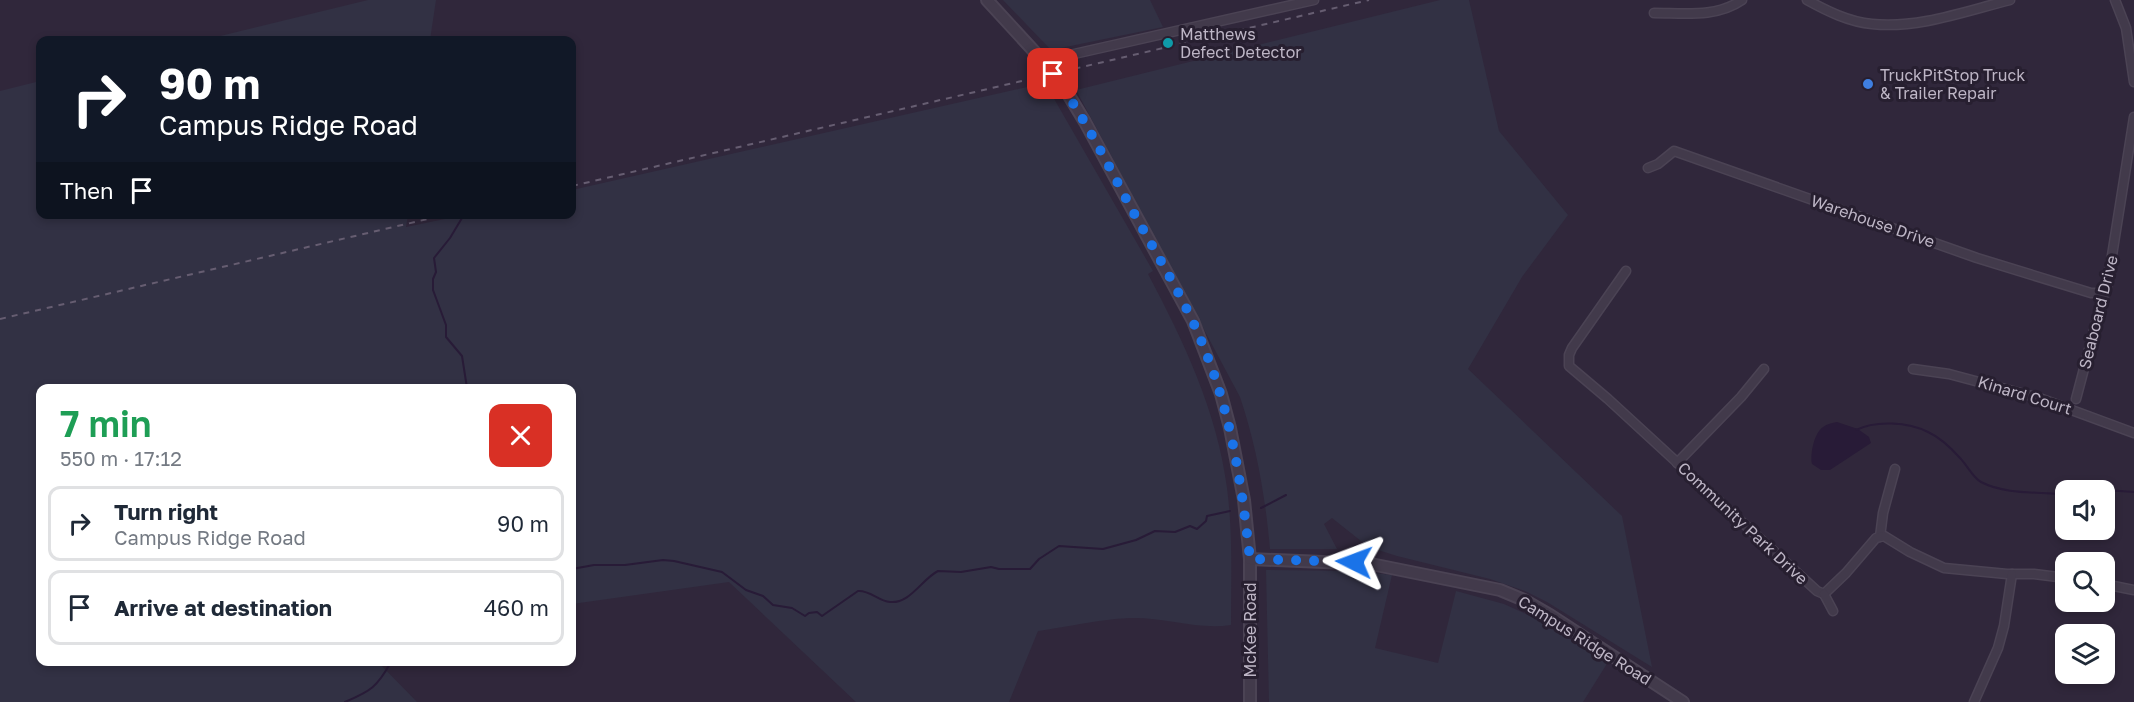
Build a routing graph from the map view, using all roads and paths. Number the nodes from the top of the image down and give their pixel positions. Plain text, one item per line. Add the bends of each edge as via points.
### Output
1 (987, 0) edge
2 (1314, 0) edge
3 (1742, 0) edge
4 (1807, 0) edge
5 (2010, 0) edge
6 (2115, 0) edge
7 (1654, 13) dead end
8 (1043, 61) junction
9 (2134, 82) edge
10 (2134, 117) edge
11 (1648, 168) dead end
12 (1626, 271) dead end
13 (2104, 293) junction
14 (1764, 369) dead end
15 (1913, 369) dead end
16 (2076, 399) dead end
17 (2134, 433) edge
18 (1677, 463) junction
19 (1895, 469) dead end
20 (1880, 537) junction
21 (1250, 559) junction
22 (2012, 574) junction
23 (2055, 577) edge
24 (2115, 586) edge
25 (2134, 590) edge
26 (1824, 594) junction
27 (1833, 611) dead end
28 (1250, 702) edge
29 (1683, 702) edge
30 (1974, 702) edge

1 - 8 street
2 - 8 street
3 - 7 street via 1708,13
4 - 5 street via 1852,20 1901,25
6 - 9 street via 2126,28
8 - 21 street via 1084,122 1208,357 1234,448
10 - 13 street, Seaboard Drive
11 - 13 street, Warehouse Drive via 1674,151 1977,258 2091,293
12 - 18 street, Community Park Drive via 1572,348 1569,366
13 - 16 street, Seaboard Drive
14 - 18 street
15 - 17 street, Kinard Court via 2029,395
18 - 26 street, Community Park Drive
19 - 20 street
20 - 22 street via 1944,568
20 - 26 street, Community Park Drive
21 - 28 street, McKee Road
21 - 29 street, Campus Ridge Road via 1371,564 1500,590 1550,615
22 - 23 street
22 - 30 street via 1998,648
24 - 25 street
26 - 27 street

